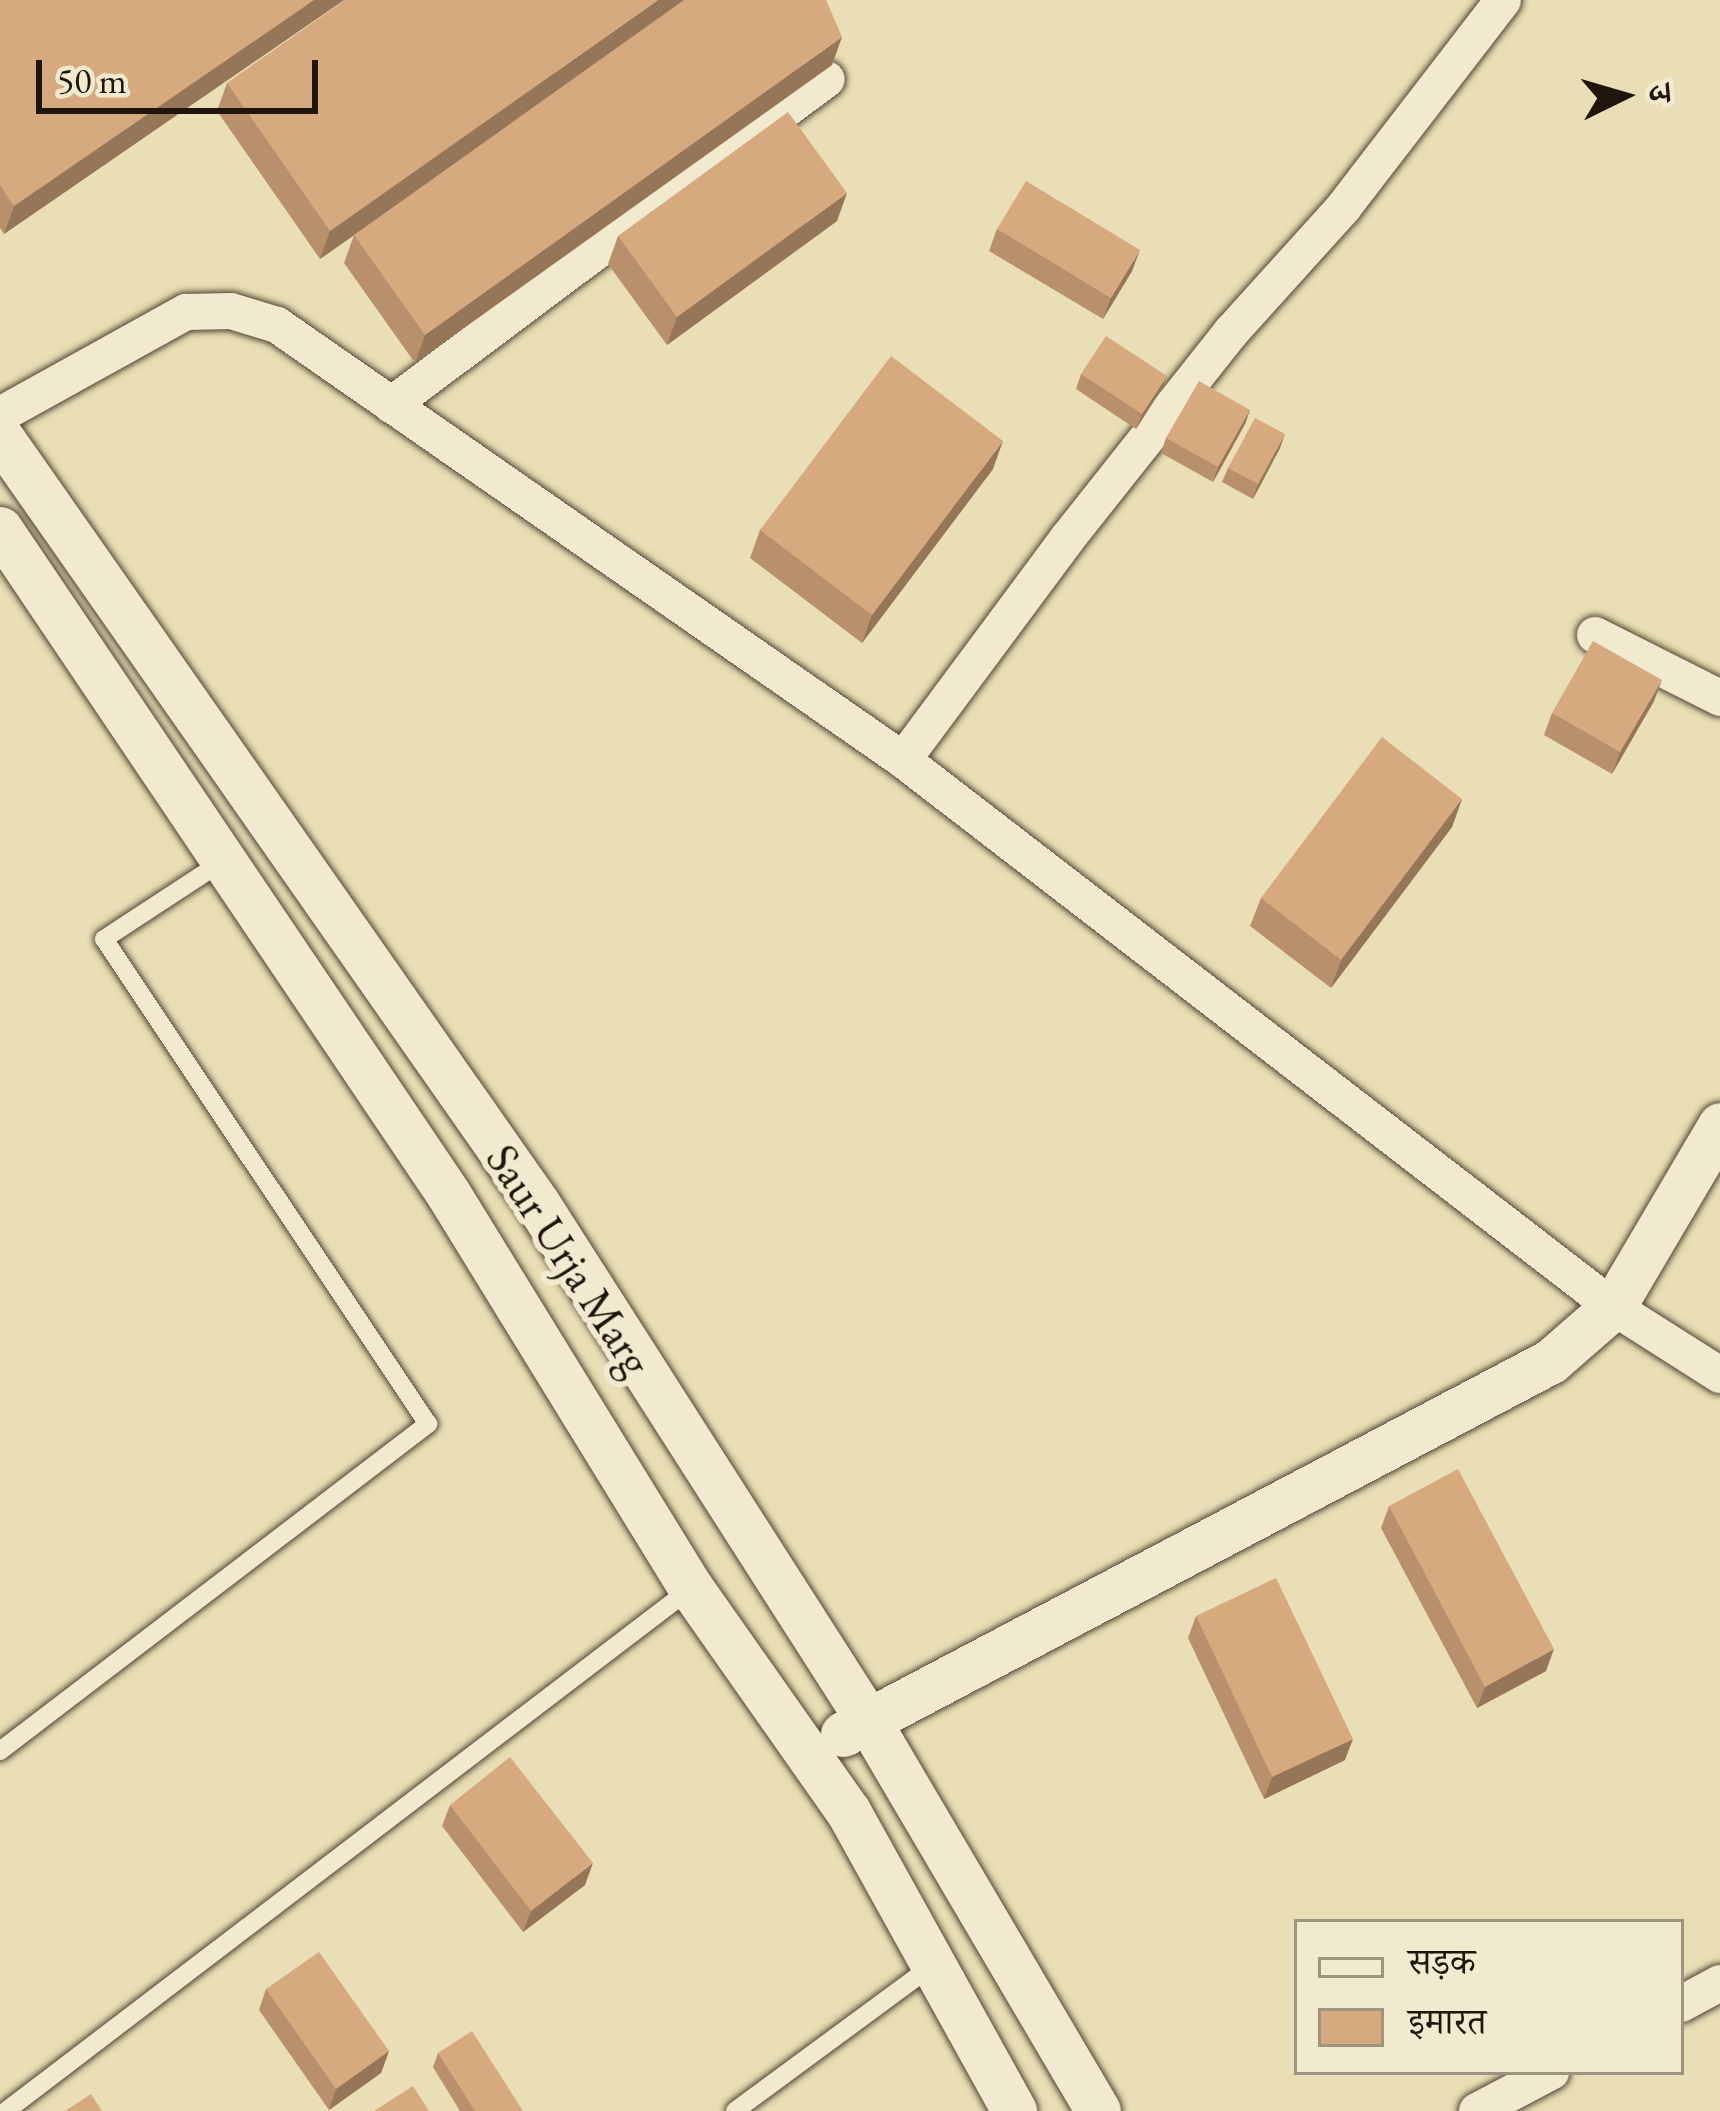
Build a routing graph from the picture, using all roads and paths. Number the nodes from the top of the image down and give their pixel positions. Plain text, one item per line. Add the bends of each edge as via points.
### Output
1 (1503, 0) edge
2 (826, 80) edge
3 (391, 405) junction
4 (0, 415) edge
5 (0, 436) edge
6 (0, 530) edge
7 (1595, 635) dead end
8 (1720, 698) edge
9 (903, 760) junction
10 (223, 860) junction
11 (1720, 1125) edge
12 (1613, 1306) junction
13 (1720, 1375) edge
14 (691, 1588) junction
15 (869, 1722) junction
16 (0, 1751) edge
17 (808, 1751) junction
18 (933, 1965) junction
19 (1720, 1983) edge
20 (1684, 2001) edge
21 (1545, 2075) edge
22 (6, 2111) edge
23 (735, 2111) edge
24 (1014, 2111) edge
25 (1098, 2111) edge
26 (1477, 2111) edge

1 - 9 street via 1343,208 1108,487
2 - 3 street
3 - 4 street via 277,326 231,311 186,312
3 - 9 street
5 - 15 street, Saur Urja Marg via 536,1203
6 - 10 street, Saur Urja Marg
7 - 8 street
9 - 12 street
10 - 14 street, Saur Urja Marg via 449,1195
10 - 16 lane via 104,939 428,1424
11 - 12 street
12 - 13 street
12 - 15 street via 1551,1361
14 - 17 street, Saur Urja Marg
14 - 22 lane
15 - 17 street
15 - 25 street, Saur Urja Marg
17 - 18 street, Saur Urja Marg
18 - 23 lane
18 - 24 street, Saur Urja Marg
19 - 20 street
21 - 26 street

